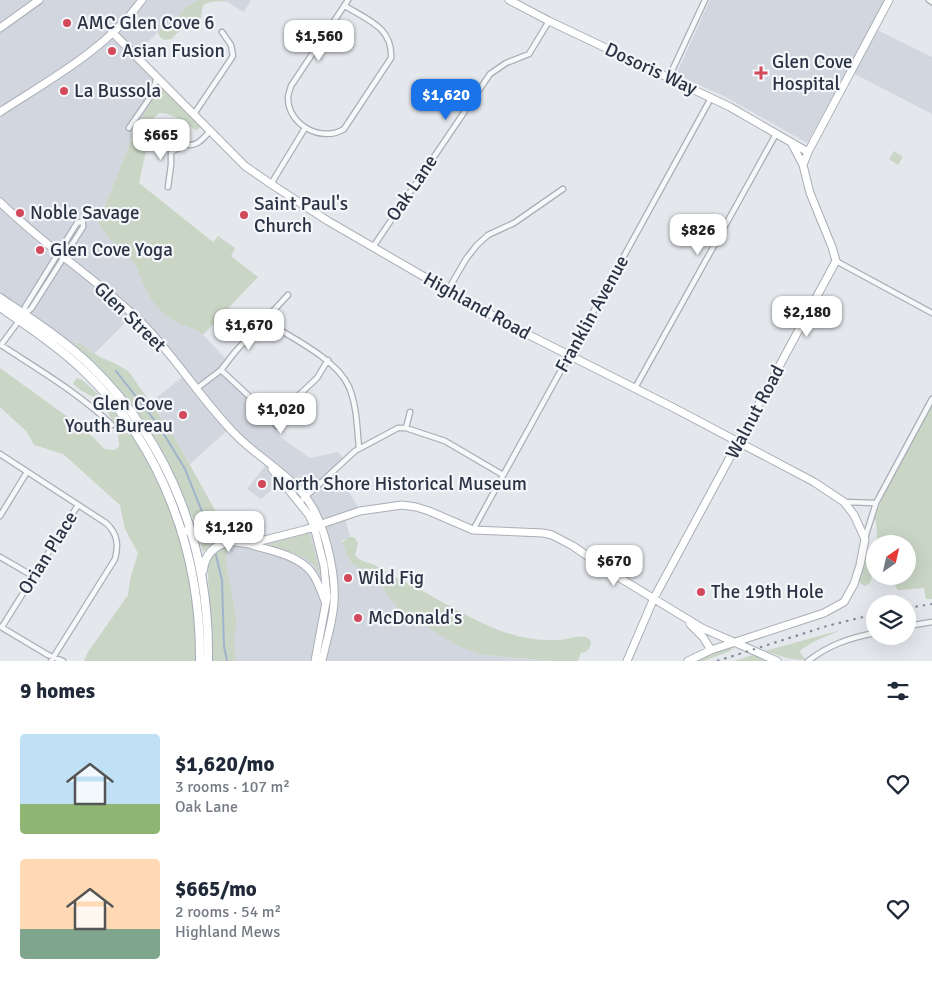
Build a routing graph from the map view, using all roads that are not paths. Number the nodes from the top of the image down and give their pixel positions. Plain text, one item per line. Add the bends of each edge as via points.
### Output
1 (39, 0) edge
2 (142, 0) edge
3 (348, 0) edge
4 (509, 0) edge
5 (705, 0) edge
6 (889, 0) edge
7 (928, 0) edge
8 (932, 2) edge
9 (345, 6) junction
10 (549, 21) junction
11 (0, 28) edge
12 (112, 32) junction
13 (222, 32) dead end
14 (157, 77) junction
15 (669, 77) junction
16 (712, 98) junction
17 (0, 112) edge
18 (194, 114) junction
19 (179, 124) dead end
20 (129, 128) dead end
21 (305, 128) junction
22 (210, 130) junction
23 (776, 134) junction
24 (791, 142) junction
25 (183, 144) junction
26 (808, 152) junction
27 (803, 165) junction
28 (271, 184) junction
29 (168, 187) dead end
30 (562, 189) dead end
31 (0, 202) edge
32 (372, 246) junction
33 (58, 252) junction
34 (65, 258) junction
35 (836, 261) junction
36 (448, 290) junction
37 (288, 295) dead end
38 (0, 298) edge
39 (0, 307) edge
40 (932, 313) edge
41 (22, 318) junction
42 (265, 321) junction
43 (1, 345) edge
44 (569, 355) junction
45 (328, 360) junction
46 (221, 370) junction
47 (636, 388) junction
48 (196, 389) junction
49 (932, 399) edge
50 (410, 412) dead end
51 (112, 425) dead end
52 (406, 428) junction
53 (739, 442) junction
54 (359, 448) junction
55 (0, 454) edge
56 (27, 472) junction
57 (503, 475) junction
58 (302, 499) junction
59 (844, 502) junction
60 (876, 503) junction
61 (78, 504) junction
62 (0, 516) edge
63 (317, 525) junction
64 (473, 530) junction
65 (183, 531) junction
66 (192, 531) junction
67 (865, 539) junction
68 (229, 541) junction
69 (249, 544) junction
70 (0, 557) edge
71 (33, 576) junction
72 (202, 577) junction
73 (315, 577) junction
74 (331, 585) junction
75 (654, 598) junction
76 (327, 604) junction
77 (683, 617) junction
78 (932, 622) edge
79 (916, 625) edge
80 (1, 627) edge
81 (325, 631) junction
82 (759, 634) junction
83 (866, 635) edge
84 (733, 642) junction
85 (711, 650) junction
86 (754, 651) junction
87 (52, 659) edge
88 (63, 661) edge
89 (200, 661) edge
90 (208, 661) edge
91 (315, 661) edge
92 (322, 661) edge
93 (627, 661) edge
94 (688, 661) edge
95 (777, 661) edge
96 (808, 661) edge

1 - 11 street
2 - 12 street
3 - 9 street
4 - 10 street, Dosoris Way
5 - 15 street
6 - 26 street
7 - 8 street
9 - 21 street via 291,86 288,96 290,109
9 - 21 street via 386,34 392,48 391,58 344,129 328,135
10 - 15 street, Dosoris Way
10 - 32 street, Oak Lane via 530,54 506,63 490,74
12 - 14 street, Highland Road
12 - 17 street via 59,75
13 - 18 street via 231,45 233,56
14 - 18 street, Highland Road
14 - 20 street via 151,96
15 - 16 street, Dosoris Way
16 - 23 street, Dosoris Way
16 - 44 street, Franklin Avenue
18 - 22 street, Highland Road
19 - 25 street via 176,135
21 - 28 street
22 - 25 street via 197,144
22 - 28 street, Highland Road via 249,170
23 - 24 street, Dosoris Way
23 - 47 street
24 - 26 street, Dosoris Way
24 - 27 street
25 - 29 street via 170,154
26 - 27 street
27 - 35 street
28 - 32 street, Highland Road
30 - 36 street via 514,223 488,235 466,259
31 - 33 street, Glen Street
32 - 36 street, Highland Road
33 - 34 street, Glen Street
33 - 34 street via 77,224 83,221
33 - 41 street via 25,307
34 - 41 street via 31,310
34 - 48 street, Glen Street via 140,322
35 - 40 street
35 - 53 street, Walnut Road
36 - 44 street, Highland Road
37 - 42 street
38 - 41 main road
39 - 41 main road
41 - 43 street
41 - 65 main road via 86,373 114,404 163,481
41 - 66 main road via 76,353 120,399 171,478
42 - 45 street
42 - 46 street
43 - 51 street via 62,384
44 - 47 street, Highland Road
44 - 57 street, Franklin Avenue
45 - 46 street via 278,426
45 - 54 street via 341,373 351,393
46 - 48 street
47 - 53 street, Highland Road
48 - 58 street, Glen Street via 236,435
49 - 60 street
50 - 52 street
52 - 54 street via 394,430
52 - 57 street via 445,441
53 - 59 street, Highland Road
53 - 75 street, Walnut Road
54 - 58 street
55 - 56 street
56 - 61 street
56 - 62 street
57 - 64 street, Franklin Avenue
58 - 63 street, Glen Street
59 - 60 street
59 - 67 street, Highland Road
60 - 67 street
61 - 71 street, Orian Place
61 - 87 street via 111,527 117,538 117,551
63 - 64 street via 360,511 402,506 429,511
63 - 69 street
63 - 74 street, Glen Street
64 - 75 street via 552,535
65 - 66 street
65 - 89 main road via 199,615
66 - 68 street
66 - 72 main road
67 - 82 street via 854,584 844,602 824,613
68 - 69 street
68 - 72 main road via 213,548 206,557
69 - 73 street via 294,559 305,565
70 - 71 street
71 - 80 street, Orian Place
72 - 90 main road
73 - 74 street
73 - 76 street
74 - 76 street, Glen Street
74 - 81 street, Glen Street via 334,604
75 - 77 street
75 - 93 street, Walnut Road
76 - 81 street, Glen Street
77 - 84 street
77 - 85 street
78 - 79 street
80 - 87 street
81 - 91 street, Glen Street
81 - 92 street, Glen Street
82 - 84 street
82 - 86 street via 750,641
83 - 96 street via 829,646
84 - 85 street
84 - 86 street
85 - 94 street
86 - 95 street
87 - 88 street

